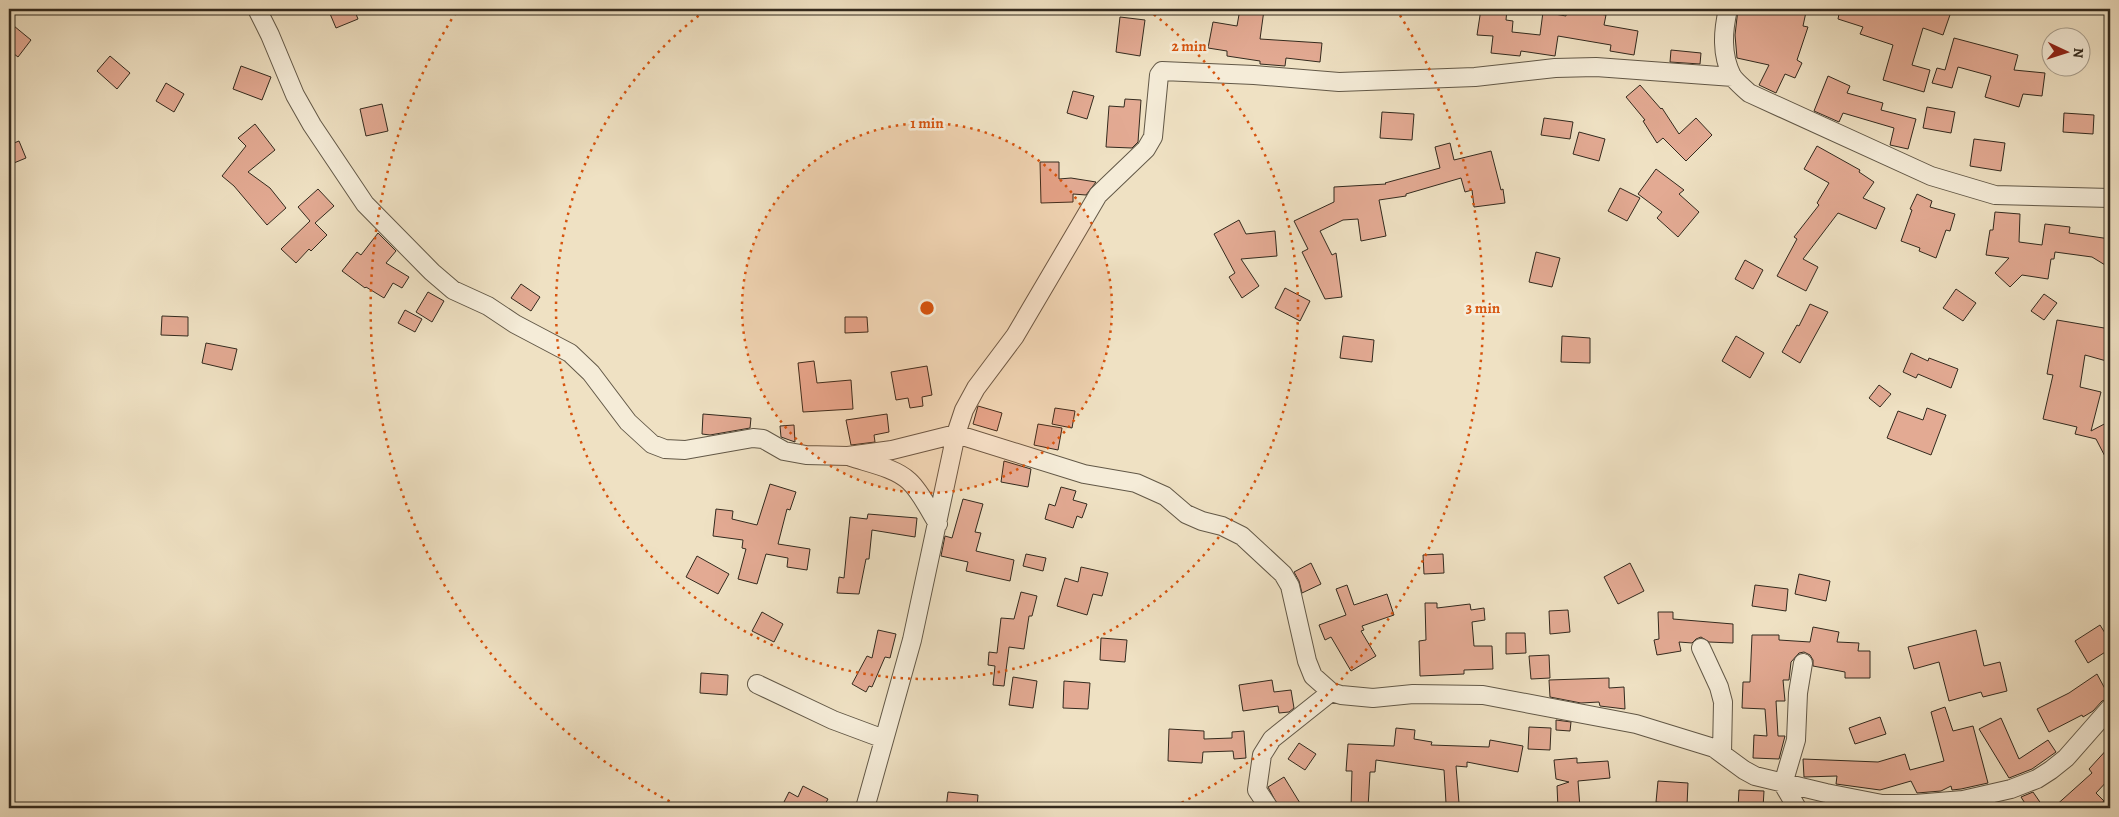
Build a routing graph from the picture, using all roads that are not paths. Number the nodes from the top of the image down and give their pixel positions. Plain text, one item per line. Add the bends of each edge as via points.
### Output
1 (257, 9) edge
2 (1728, 9) edge
3 (1733, 77) junction
4 (2110, 198) edge
5 (956, 434) junction
6 (848, 456) junction
7 (938, 524) junction
8 (1701, 648) dead end
9 (1803, 663) dead end
10 (757, 684) dead end
11 (1331, 692) junction
12 (2110, 708) edge
13 (884, 738) junction
14 (1722, 753) junction
15 (1783, 784) junction
16 (1826, 793) junction
17 (865, 808) edge
18 (1269, 808) edge
19 (1798, 808) edge
20 (1806, 808) edge

1 - 6 street via 294,96 365,204 452,290 488,306 570,353 591,373 628,422 652,444 665,449 685,450 753,438 763,439 784,451
2 - 3 street via 1724,53
3 - 4 street via 1749,93 1931,176 1995,195
3 - 5 street via 1596,67 1475,77 1339,82 1162,71 1153,137 1146,149 1098,195 1015,336 976,388
5 - 6 street via 892,450
5 - 7 street
5 - 11 street via 1084,474 1136,483 1165,496 1186,514 1242,536 1284,574 1290,586 1307,661 1313,676
6 - 7 street via 900,474 908,480
7 - 13 street via 912,640
8 - 14 street via 1723,702
9 - 15 street via 1796,740
10 - 13 street via 833,720
11 - 14 street via 1373,698 1412,694 1514,699 1636,724
11 - 18 street via 1272,739 1262,755 1257,790
12 - 16 street via 2059,764 2037,779 2011,790 1963,800 1915,804 1882,804
13 - 17 street
14 - 15 street via 1755,776
15 - 16 street
15 - 19 street
16 - 20 street

